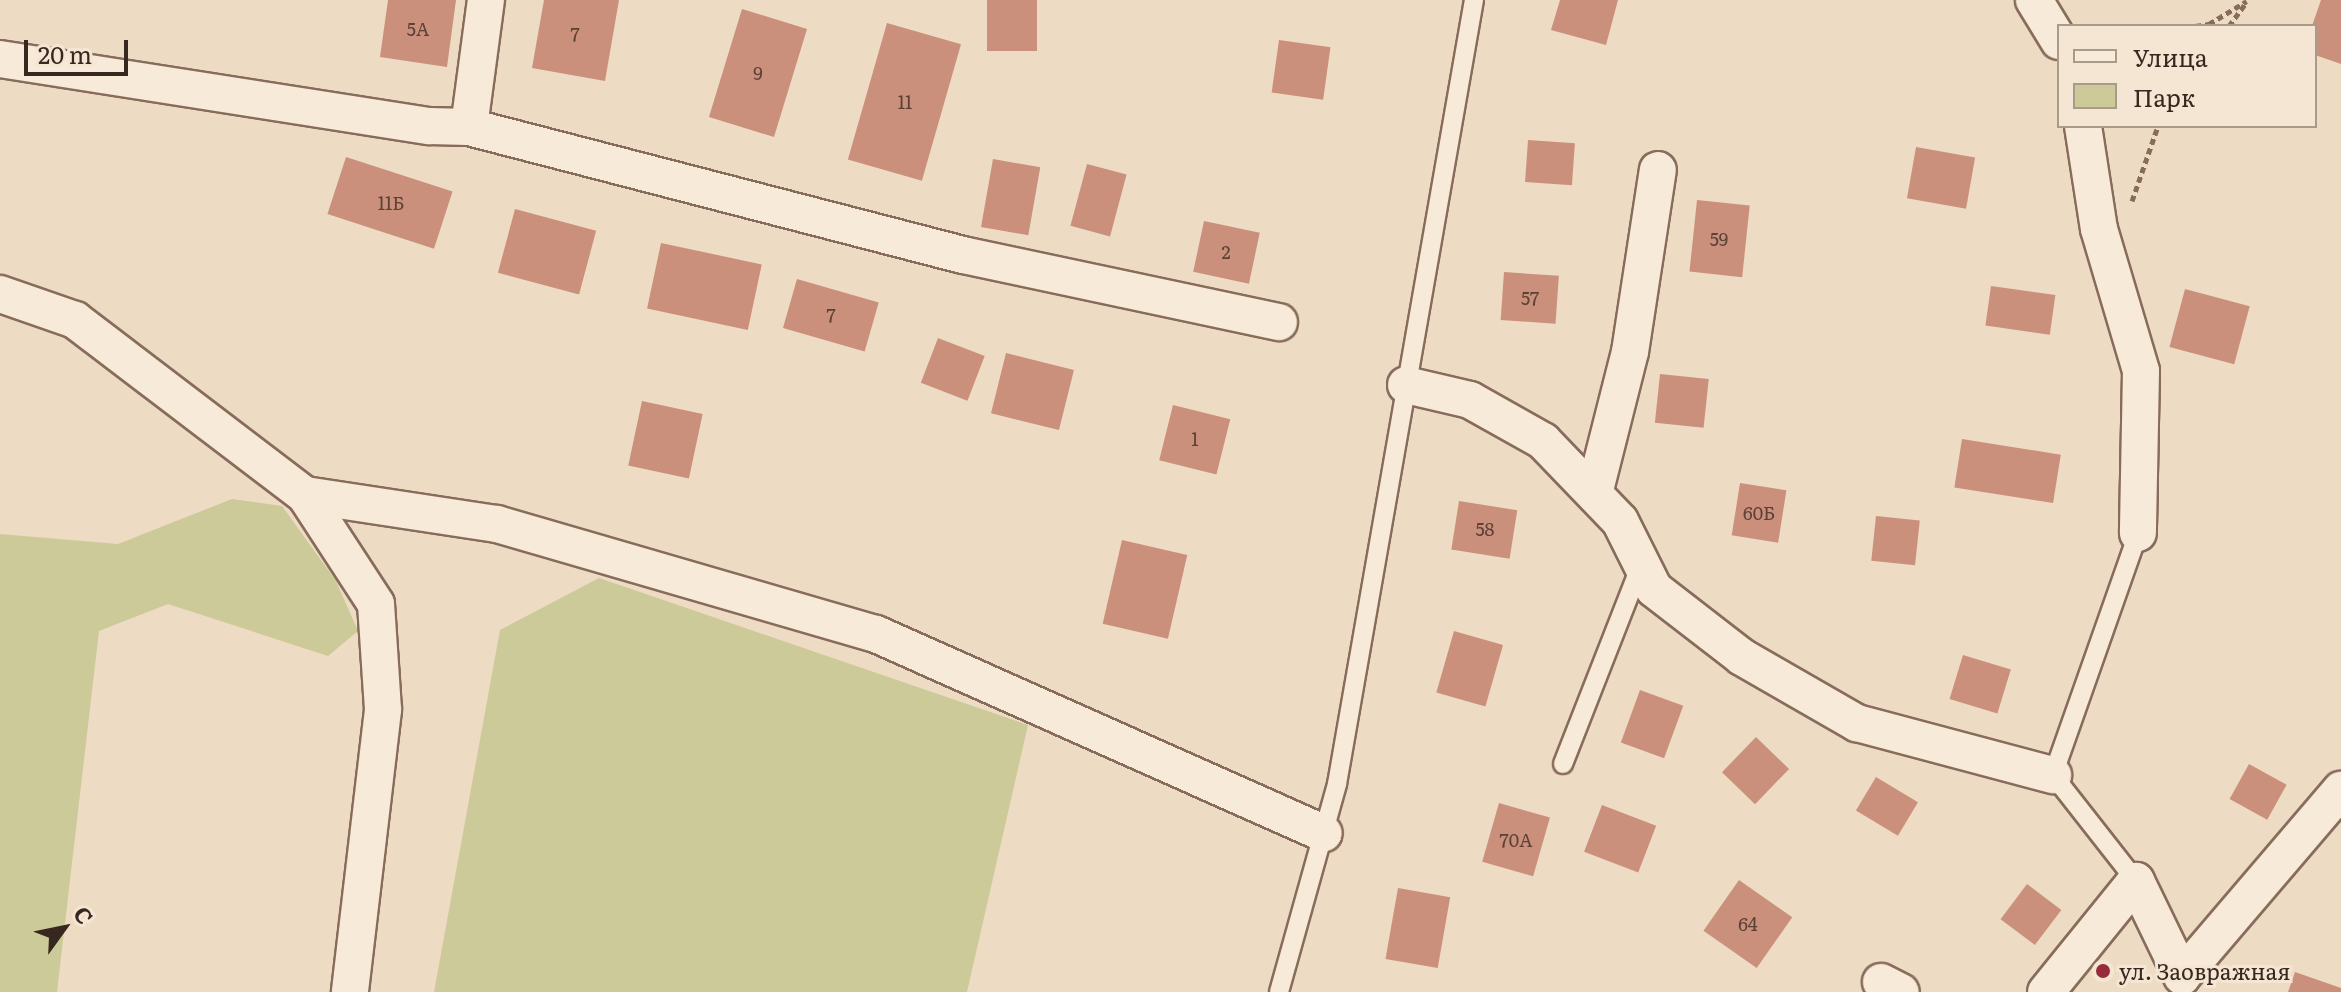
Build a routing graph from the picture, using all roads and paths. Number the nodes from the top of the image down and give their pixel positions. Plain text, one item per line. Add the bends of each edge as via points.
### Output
1 (486, 0) edge
2 (1474, 0) edge
3 (2034, 0) edge
4 (2247, 1) edge
5 (2209, 24) edge
6 (2230, 24) edge
7 (2057, 38) edge
8 (0, 59) edge
9 (469, 127) junction
10 (2083, 128) edge
11 (2157, 128) edge
12 (1658, 170) dead end
13 (2107, 260) junction
14 (0, 294) edge
15 (1279, 322) dead end
16 (1406, 385) junction
17 (1595, 490) junction
18 (305, 495) junction
19 (2138, 533) joint
20 (1641, 565) junction
21 (1563, 764) dead end
22 (2053, 775) junction
23 (2341, 790) edge
24 (1324, 833) junction
25 (2136, 881) junction
26 (2181, 984) edge
27 (350, 992) edge
28 (1279, 992) edge
29 (2046, 992) edge

1 - 9 street
2 - 16 lane
3 - 7 street
4 - 5 path
4 - 6 path
8 - 9 street via 429,126
9 - 15 street via 963,255
10 - 13 street
11 - 13 path
12 - 17 street via 1630,352
13 - 19 street via 2141,371
14 - 18 street via 75,320
16 - 17 street via 1470,400 1543,441
16 - 24 lane
17 - 20 street via 1620,521
18 - 24 street via 497,524 876,634
18 - 27 street via 376,604 383,710
19 - 22 lane
20 - 21 lane
20 - 22 street via 1654,589 1742,657 1857,723
22 - 25 lane
23 - 26 street
24 - 28 lane
25 - 26 street
25 - 29 street

